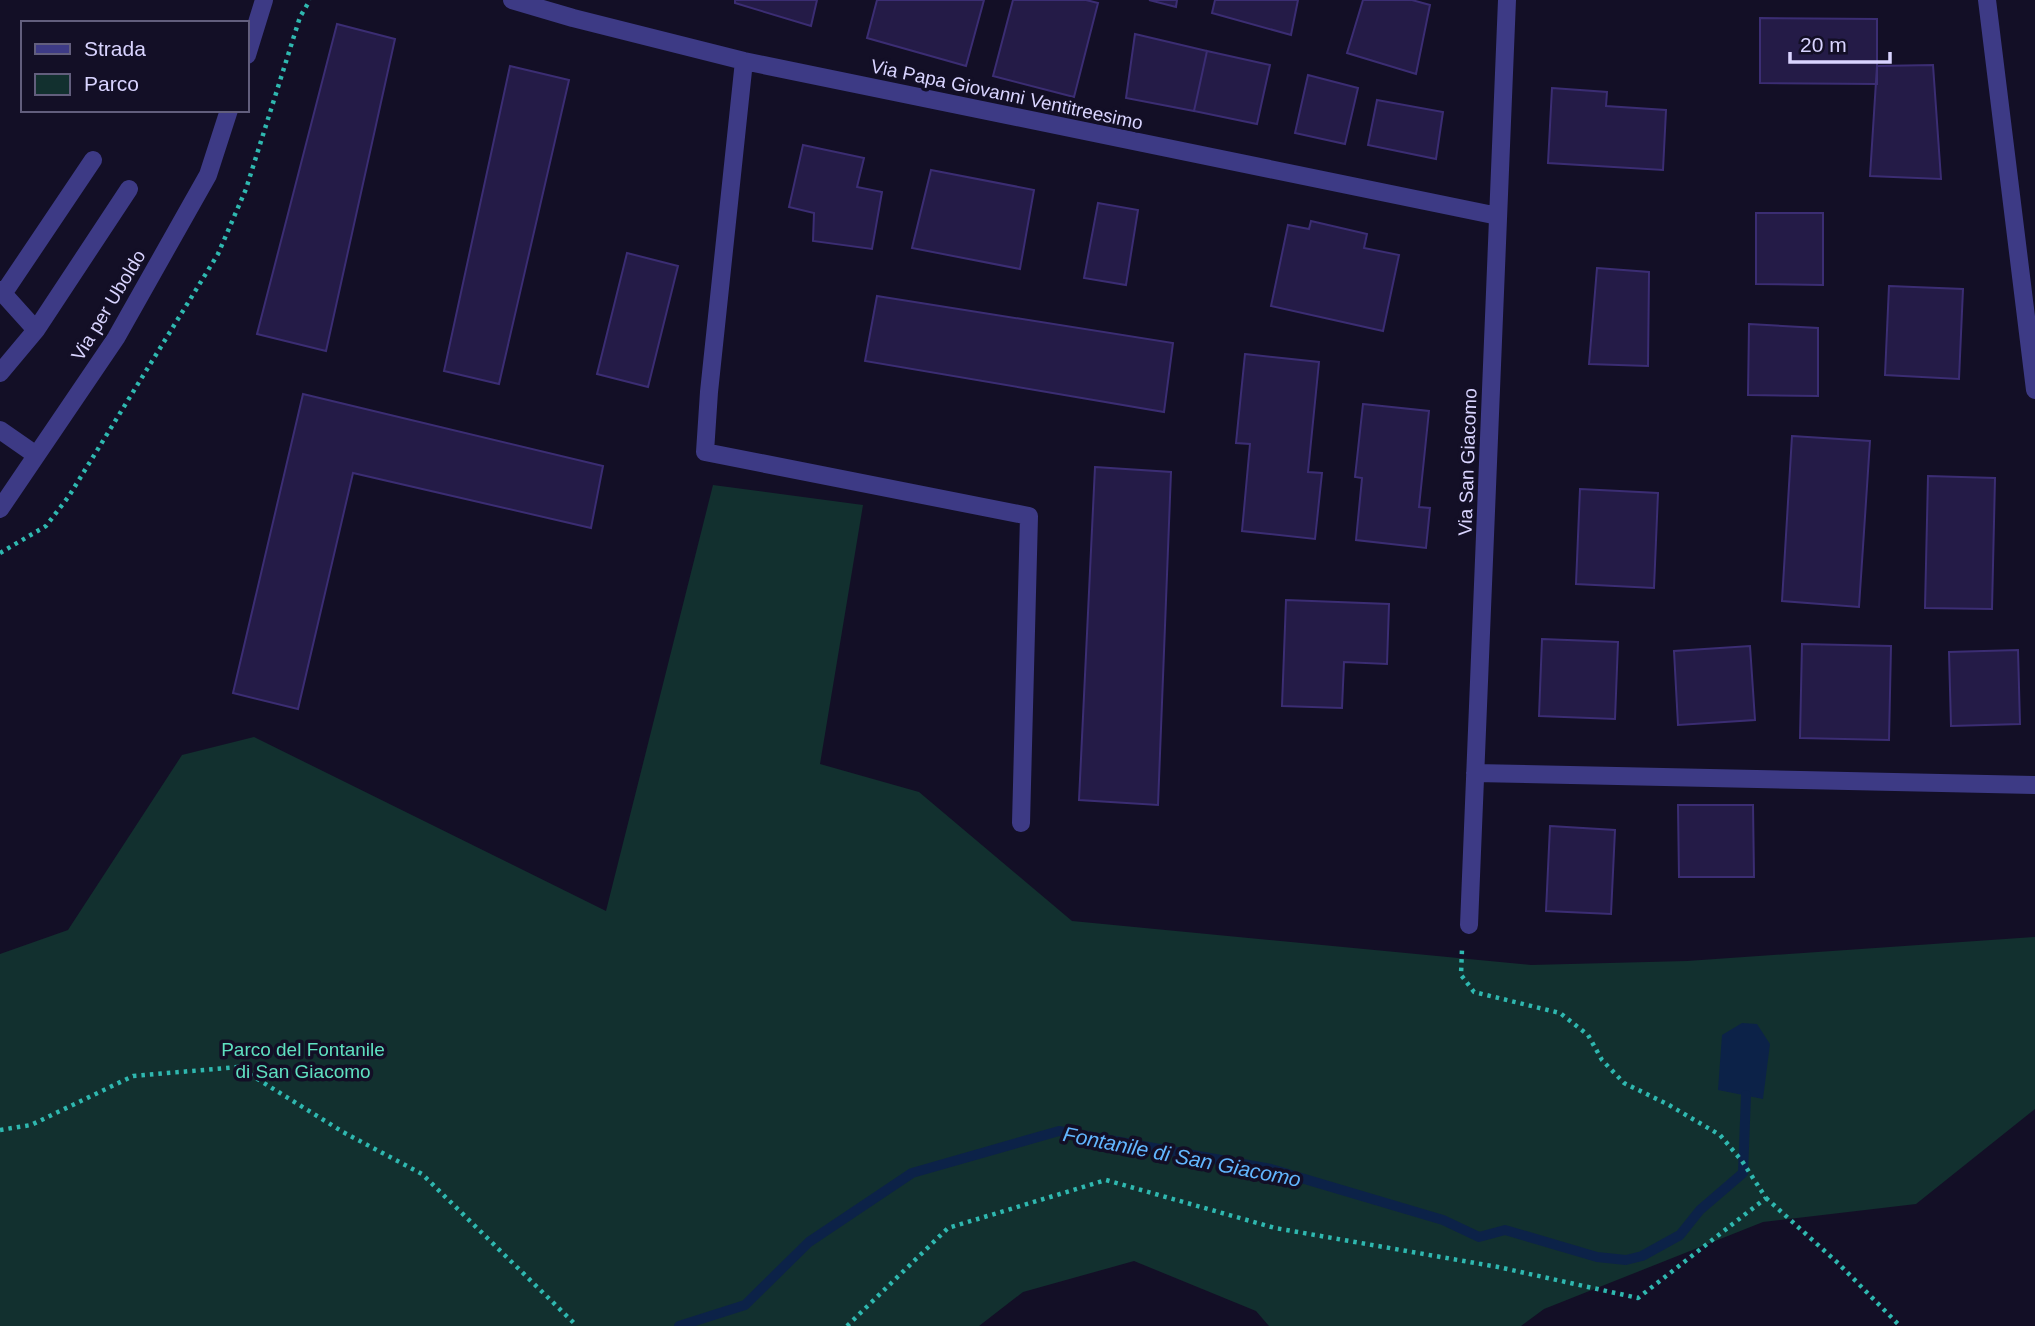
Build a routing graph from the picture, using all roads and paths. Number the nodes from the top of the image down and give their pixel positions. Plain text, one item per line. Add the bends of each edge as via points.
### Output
1 (264, 0) edge
2 (310, 0) edge
3 (512, 0) edge
4 (1507, 0) edge
5 (1987, 0) edge
6 (248, 52) edge
7 (744, 61) junction
8 (228, 112) edge
9 (93, 160) dead end
10 (130, 189) dead end
11 (1498, 216) junction
12 (2028, 274) edge
13 (1, 292) edge
14 (36, 330) junction
15 (0, 373) edge
16 (2035, 390) edge
17 (0, 430) edge
18 (36, 456) junction
19 (0, 509) edge
20 (0, 553) edge
21 (1475, 774) junction
22 (2035, 785) edge
23 (1021, 823) dead end
24 (1469, 925) joint
25 (0, 1130) edge
26 (1766, 1198) junction
27 (577, 1326) edge
28 (847, 1326) edge
29 (1900, 1326) edge

1 - 6 street
2 - 20 path via 300,17 246,189 218,254 69,496 46,526
3 - 7 street, Via Papa Giovanni Ventitreesimo
4 - 11 street, Via San Giacomo
5 - 12 street
7 - 11 street, Via Papa Giovanni Ventitreesimo
7 - 23 street via 705,452 1029,516
8 - 18 street, Via per Uboldo via 208,175 116,338
9 - 13 street
10 - 14 street
11 - 21 street, Via San Giacomo
12 - 16 street
13 - 14 street
14 - 15 street
17 - 18 street
18 - 19 street, Via per Uboldo
21 - 22 street
21 - 24 street, Via San Giacomo
24 - 26 path via 1461,975 1474,992 1560,1013 1588,1035 1602,1060 1624,1083 1720,1135
25 - 27 path via 31,1125 133,1076 238,1067 422,1174
26 - 28 path via 1638,1298 1275,1228 1105,1180 948,1228
26 - 29 path

